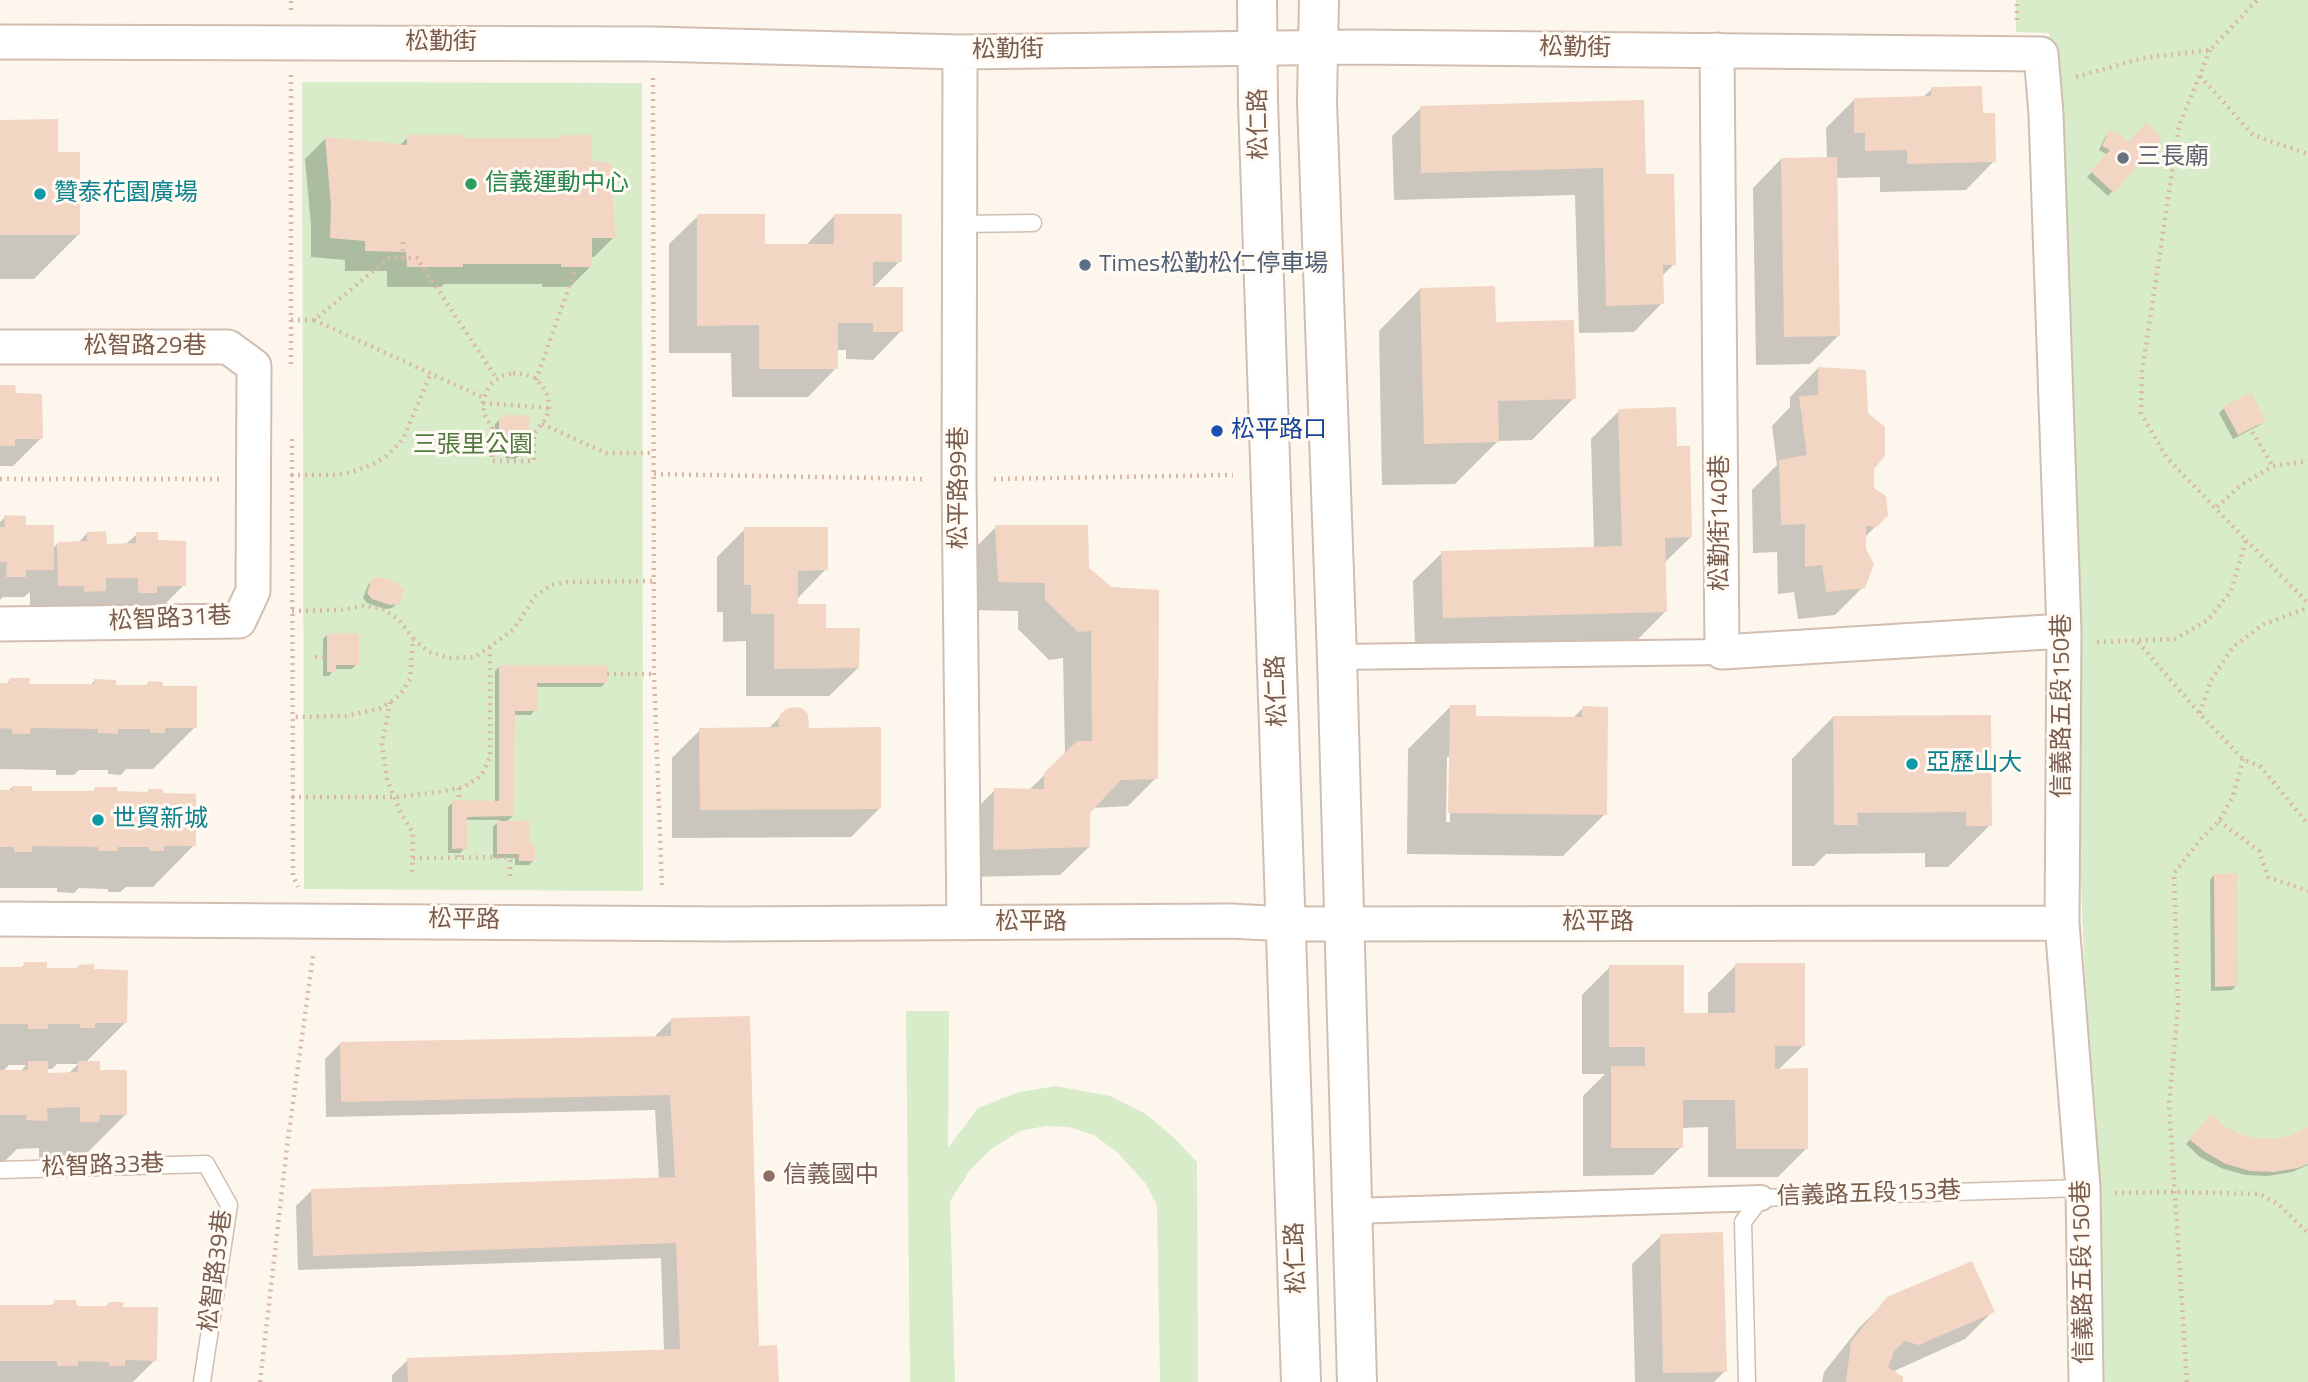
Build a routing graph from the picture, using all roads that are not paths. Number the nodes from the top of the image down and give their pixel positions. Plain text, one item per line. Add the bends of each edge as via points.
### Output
1 (1257, 0) edge
2 (1319, 0) edge
3 (0, 42) edge
4 (1259, 48) junction
5 (1320, 48) junction
6 (1717, 51) junction
7 (960, 52) junction
8 (2017, 54) joint
9 (1033, 223) dead end
10 (961, 224) junction
11 (0, 347) edge
12 (253, 479) joint
13 (0, 624) edge
14 (2064, 631) junction
15 (1722, 652) junction
16 (1337, 656) junction
17 (0, 919) edge
18 (964, 923) junction
19 (1286, 923) junction
20 (1344, 923) junction
21 (2062, 923) junction
22 (206, 1164) joint
23 (0, 1170) edge
24 (2083, 1188) junction
25 (1761, 1198) junction
26 (1352, 1211) junction
27 (202, 1382) edge
28 (1301, 1382) edge
29 (1357, 1382) edge
30 (1747, 1382) edge
31 (2086, 1382) edge

1 - 4 street, 松仁路
2 - 5 street
3 - 7 street, 松勤街 via 653,44
4 - 5 street, 松勤街
4 - 7 street, 松勤街
4 - 19 street, 松仁路
5 - 6 street, 松勤街
5 - 16 street via 1317,102
6 - 8 street, 松勤街
6 - 15 street, 松勤街140巷
7 - 10 street, 松平路99巷
8 - 14 street, 信義路五段150巷 via 2041,54 2046,114
9 - 10 lane
10 - 18 street, 松平路99巷
11 - 12 street, 松智路29巷 via 228,347 254,366
12 - 13 street, 松智路31巷 via 253,591 239,621
14 - 15 street
14 - 21 street, 信義路五段150巷
15 - 16 street
16 - 20 street
17 - 18 street, 松平路
18 - 19 street, 松平路
19 - 20 street, 松平路
19 - 28 street, 松仁路
20 - 21 street, 松平路
20 - 26 street
21 - 24 street, 信義路五段150巷
22 - 23 lane, 松智路33巷
22 - 27 lane, 松智路39巷 via 229,1205
24 - 25 lane, 信義路五段153巷
24 - 31 street, 信義路五段150巷
25 - 26 street
25 - 30 lane, 信義路五段153巷 via 1743,1222
26 - 29 street

